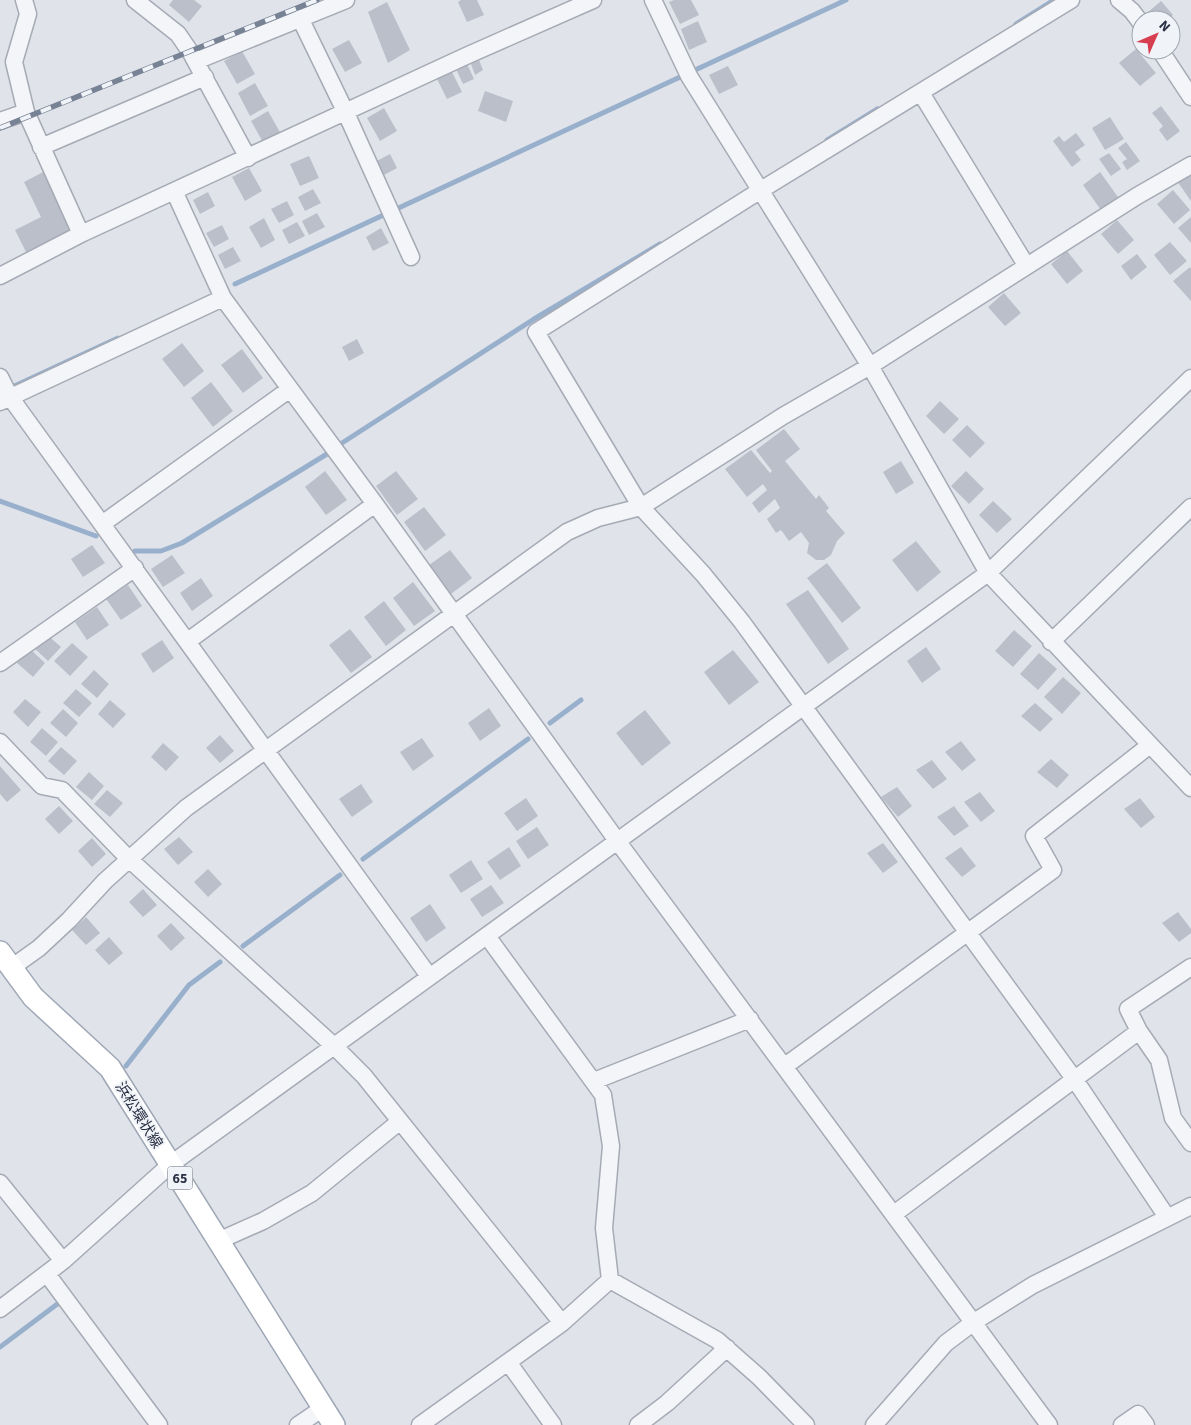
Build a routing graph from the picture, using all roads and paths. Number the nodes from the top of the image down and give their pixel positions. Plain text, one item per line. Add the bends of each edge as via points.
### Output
1 (24, 0) edge
2 (135, 0) edge
3 (346, 0) edge
4 (591, 0) edge
5 (654, 0) edge
6 (1071, 0) edge
7 (1119, 0) edge
8 (1131, 10) edge
9 (300, 18) junction
10 (196, 60) junction
11 (1167, 60) edge
12 (7, 63) edge
13 (205, 77) junction
14 (921, 93) junction
15 (1191, 97) edge
16 (26, 112) junction
17 (346, 113) junction
18 (0, 121) edge
19 (41, 147) junction
20 (248, 158) junction
21 (1191, 165) edge
22 (762, 190) junction
23 (175, 193) junction
24 (81, 234) junction
25 (411, 257) dead end
26 (1026, 265) junction
27 (0, 276) edge
28 (223, 298) junction
29 (870, 366) junction
30 (0, 378) edge
31 (1191, 378) edge
32 (290, 389) junction
33 (5, 400) edge
34 (375, 504) junction
35 (641, 507) junction
36 (1191, 507) edge
37 (102, 524) junction
38 (135, 568) junction
39 (988, 573) junction
40 (453, 614) junction
41 (188, 641) junction
42 (1050, 642) junction
43 (0, 663) edge
44 (802, 706) junction
45 (0, 742) edge
46 (1150, 745) junction
47 (266, 748) junction
48 (1191, 788) edge
49 (618, 842) junction
50 (129, 859) junction
51 (967, 932) junction
52 (487, 936) junction
53 (5, 960) edge
54 (1191, 967) edge
55 (429, 976) junction
56 (750, 1019) junction
57 (1139, 1031) junction
58 (334, 1046) junction
59 (785, 1066) junction
60 (1075, 1080) junction
61 (594, 1081) junction
62 (398, 1122) junction
63 (1191, 1143) edge
64 (171, 1164) junction
65 (0, 1183) edge
66 (1191, 1206) edge
67 (894, 1214) junction
68 (1167, 1217) junction
69 (218, 1241) junction
70 (63, 1261) junction
71 (47, 1274) junction
72 (610, 1280) junction
73 (0, 1309) edge
74 (974, 1322) junction
75 (562, 1323) junction
76 (727, 1348) junction
77 (508, 1362) junction
78 (329, 1416) edge
79 (159, 1425) edge
80 (298, 1425) edge
81 (420, 1425) edge
82 (553, 1425) edge
83 (638, 1425) edge
84 (806, 1425) edge
85 (874, 1425) edge
86 (1049, 1425) edge
87 (1122, 1425) edge
88 (1146, 1425) edge

1 - 12 street via 28,14
2 - 10 street via 178,34
3 - 9 street
4 - 17 street
5 - 22 street via 687,72
6 - 14 street
7 - 8 street
9 - 10 street
9 - 17 street
10 - 13 street
11 - 15 street
12 - 16 street
13 - 19 street
13 - 20 street
14 - 22 street
14 - 26 street
16 - 18 street
16 - 19 street
17 - 20 street
17 - 25 street
19 - 24 street
20 - 23 street
21 - 26 street
22 - 29 street
22 - 35 street via 536,332
23 - 24 street
23 - 28 street
24 - 27 street
26 - 29 street
28 - 32 street
28 - 33 street
29 - 35 street via 783,416
29 - 39 street
30 - 33 street
31 - 39 street
32 - 34 street
32 - 37 street
33 - 37 street
34 - 40 street
34 - 41 street
35 - 40 street via 598,518 567,532
35 - 44 street via 703,574
36 - 42 street
37 - 38 street
38 - 41 street
38 - 43 street
39 - 42 street
39 - 44 street
40 - 47 street
40 - 49 street
41 - 47 street
42 - 46 street
44 - 49 street
44 - 51 street
45 - 50 street via 42,786 62,790
46 - 48 street
46 - 51 street via 1034,836 1053,870
47 - 50 street via 186,808
47 - 55 street
49 - 52 street
49 - 56 street
50 - 53 street via 38,948
50 - 58 street
51 - 59 street
51 - 60 street
52 - 55 street
52 - 61 street
53 - 64 main road, 浜松環状線 / 65 via 33,997 105,1062
54 - 57 street via 1128,1009
55 - 58 street
56 - 59 street
56 - 61 street
57 - 60 street
57 - 63 street via 1159,1060 1173,1118
58 - 62 street via 364,1076
58 - 64 street
59 - 67 street
60 - 67 street
60 - 68 street
61 - 72 street via 603,1095 611,1146 604,1228
62 - 69 street via 312,1193 263,1221
62 - 75 street
64 - 69 main road, 浜松環状線 / 65
64 - 70 street
65 - 70 street
66 - 68 street
67 - 74 street
68 - 74 street via 1033,1285
69 - 78 main road, 浜松環状線 / 65
70 - 71 street
71 - 73 street
71 - 79 street
72 - 75 street
72 - 76 street via 685,1320
74 - 85 street via 946,1343
74 - 86 street
75 - 77 street
76 - 83 street
76 - 84 street
77 - 81 street
77 - 82 street
78 - 80 street
87 - 88 street via 1138,1414

